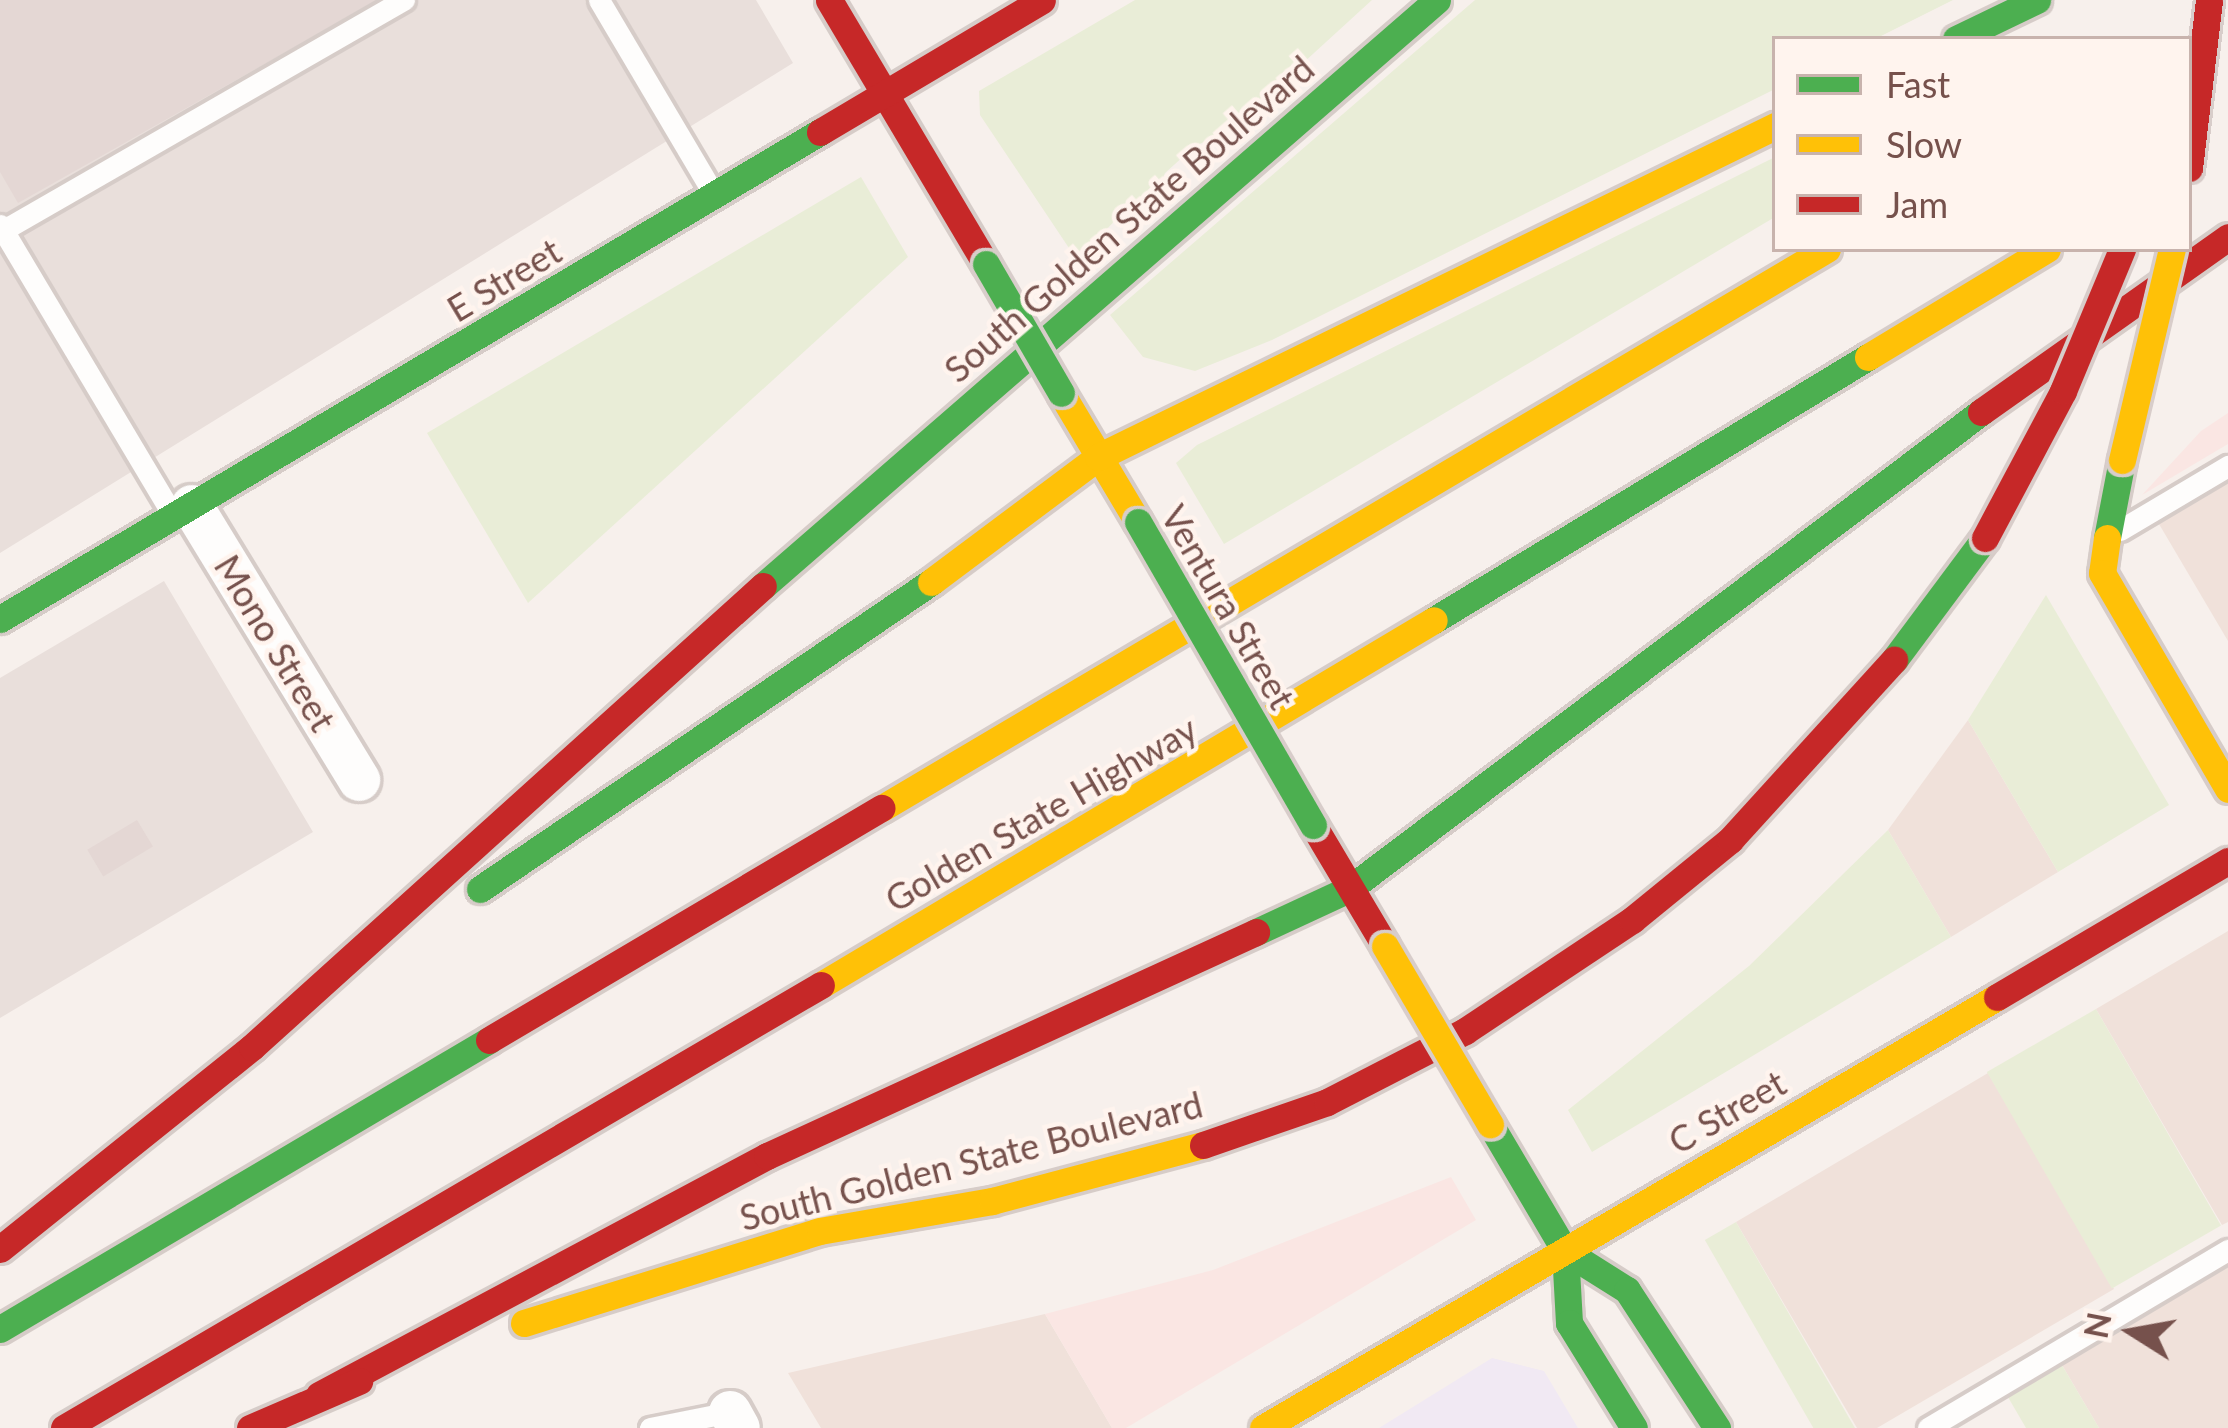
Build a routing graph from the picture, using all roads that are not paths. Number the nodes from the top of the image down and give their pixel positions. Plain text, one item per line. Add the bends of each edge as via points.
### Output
1 (404, 0) edge
2 (599, 0) edge
3 (829, 0) edge
4 (1042, 0) edge
5 (1436, 0) edge
6 (2037, 0) edge
7 (2182, 0) edge
8 (2209, 0) edge
9 (2228, 12) edge
10 (1962, 36) edge
11 (2179, 36) edge
12 (2184, 36) edge
13 (886, 97) junction
14 (1772, 127) edge
15 (2228, 139) edge
16 (2192, 141) edge
17 (2192, 164) edge
18 (715, 197) junction
19 (1, 229) edge
20 (2228, 238) edge
21 (1822, 252) edge
22 (2042, 252) edge
23 (2121, 252) edge
24 (2171, 252) edge
25 (1098, 457) junction
26 (2228, 466) edge
27 (183, 511) junction
28 (2107, 538) junction
29 (0, 619) edge
30 (359, 780) dead end
31 (2228, 790) edge
32 (2228, 861) edge
33 (1349, 889) junction
34 (252, 1047) junction
35 (0, 1249) edge
36 (1565, 1250) junction
37 (2228, 1250) edge
38 (0, 1330) edge
39 (319, 1395) junction
40 (735, 1420) edge
41 (64, 1428) edge
42 (250, 1428) edge
43 (650, 1428) edge
44 (1263, 1428) edge
45 (1634, 1428) edge
46 (1717, 1428) edge
47 (1928, 1428) edge

1 - 19 lane
2 - 18 lane
3 - 13 main road, Ventura Street
4 - 13 main road, E Street
5 - 34 main road, South Golden State Boulevard via 760,588
6 - 10 main road
7 - 11 main road
8 - 16 main road, bridge
9 - 12 main road
13 - 18 main road, E Street
13 - 25 main road, Ventura Street, bridge
14 - 25 main road
15 - 17 main road
18 - 27 main road, E Street
19 - 27 lane
20 - 33 main road via 1936,444
21 - 38 main road
22 - 41 main road, Golden State Highway via 1160,786
23 - 39 main road, South Golden State Boulevard, bridge via 2063,392 1985,538 1886,673 1730,840 1564,969 1327,1102 1179,1153 992,1201 820,1231 666,1275
24 - 28 main road, bridge
25 - 33 main road, Ventura Street, bridge
25 - 34 main road via 988,543
26 - 28 lane
27 - 29 main road, E Street
27 - 30 street, Mono Street
28 - 31 main road via 2102,573
32 - 36 main road, C Street
33 - 36 main road, Ventura Street, bridge
33 - 39 main road via 767,1156
34 - 35 main road, South Golden State Boulevard
36 - 44 main road, C Street
36 - 45 main road, Ventura Street via 1569,1323
36 - 46 main road, Ventura Street via 1627,1290
37 - 47 lane
39 - 42 main road, South Golden State Boulevard
40 - 43 lane

